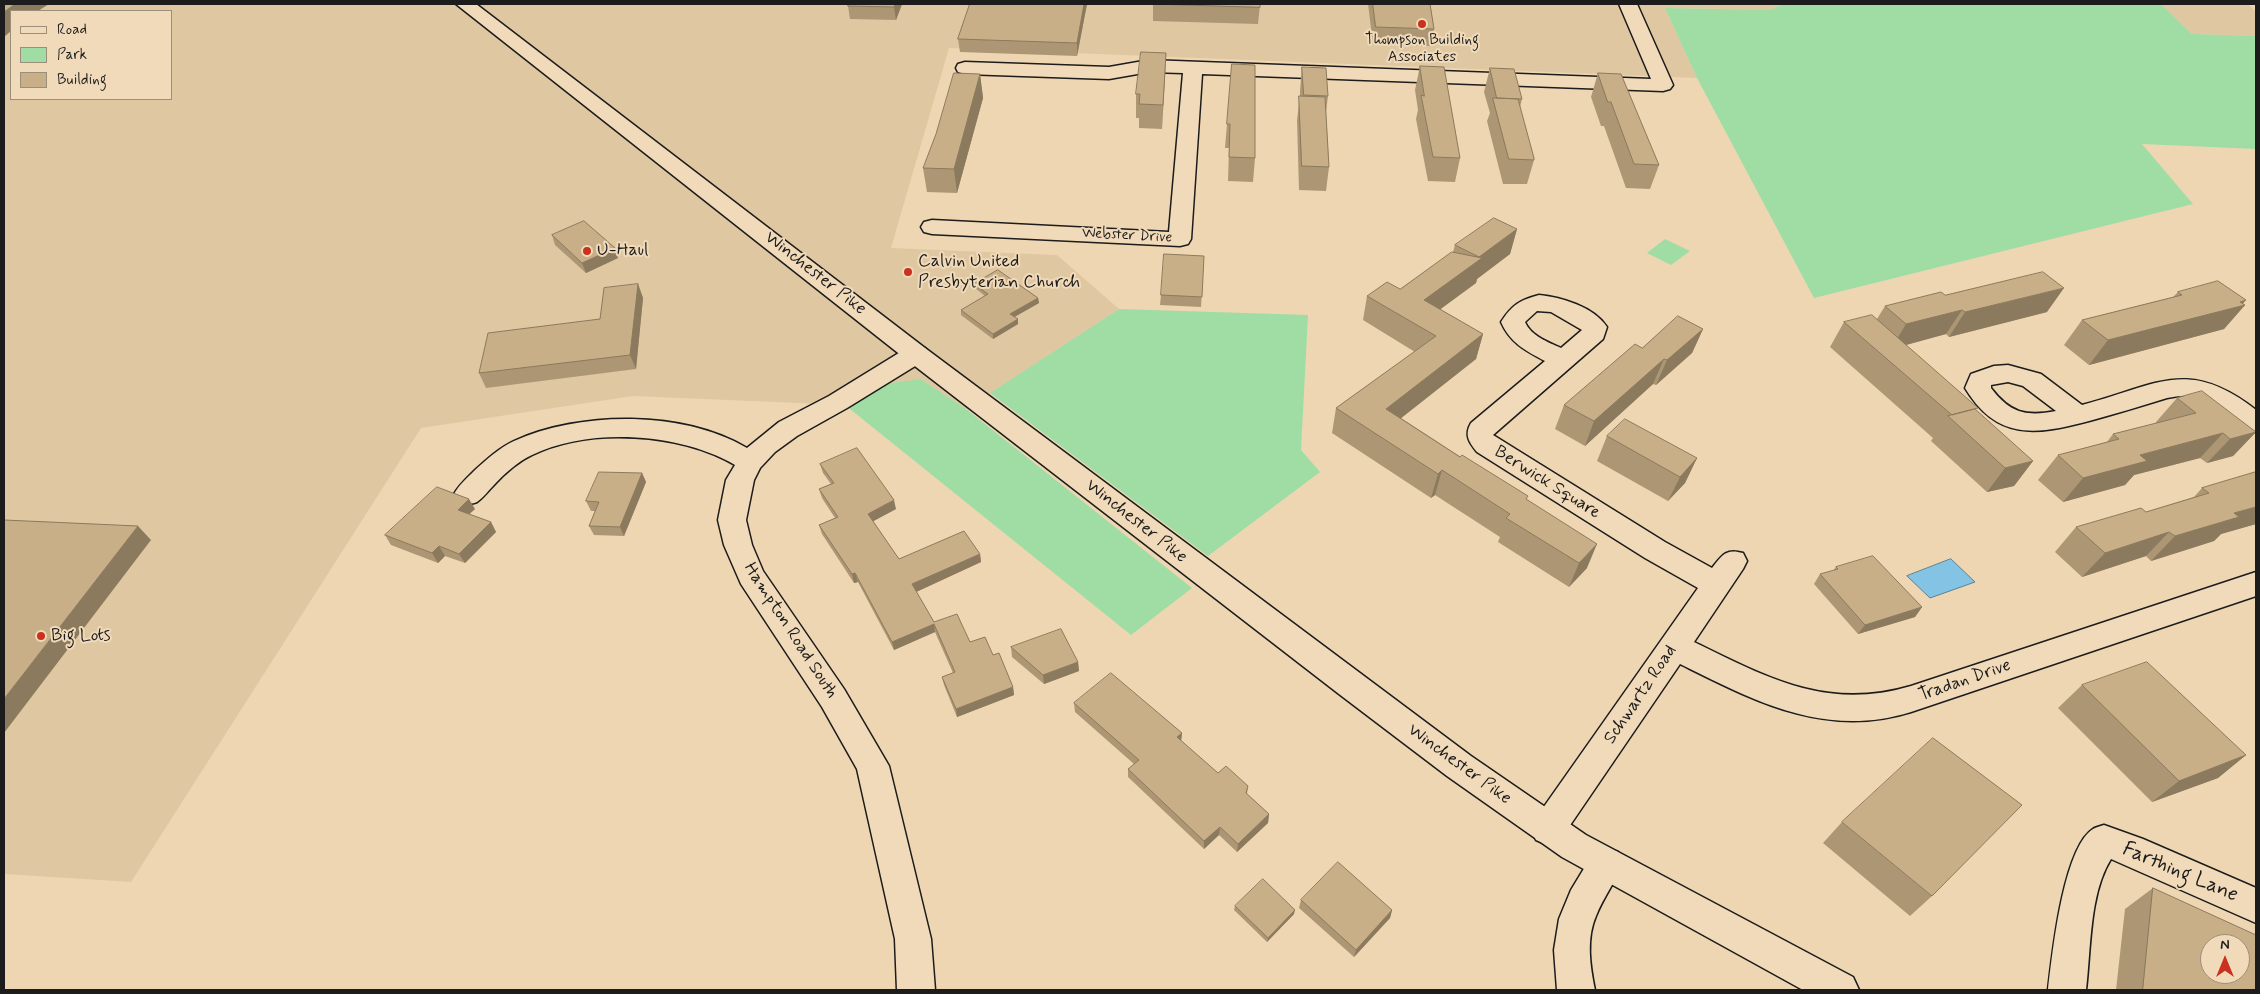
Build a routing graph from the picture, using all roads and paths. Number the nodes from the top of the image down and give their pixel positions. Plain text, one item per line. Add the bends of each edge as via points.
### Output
1 (465, 4) edge
2 (1628, 4) edge
3 (965, 68) dead end
4 (1193, 68) junction
5 (932, 227) dead end
6 (916, 354) junction
7 (1561, 359) dead end
8 (2076, 414) dead end
9 (2256, 422) edge
10 (750, 462) junction
11 (468, 494) dead end
12 (1724, 572) joint
13 (2256, 584) edge
14 (1675, 647) junction
15 (1548, 829) junction
16 (1606, 864) junction
17 (2256, 906) edge
18 (916, 990) edge
19 (1576, 990) edge
20 (1840, 990) edge
21 (2067, 990) edge

1 - 6 street, Winchester Pike
2 - 4 street via 1663,85
3 - 4 street via 1109,73 1149,66
4 - 5 street, Webster Drive via 1180,239
6 - 10 street, Hampton Road South via 788,429
6 - 15 street, Winchester Pike via 1357,691
7 - 12 street, Berwick Square via 1480,430 1480,437 1486,445 1655,550
8 - 9 street via 2182,386 2216,395
10 - 11 street via 719,444 695,437 636,429 607,430 559,437 522,449 497,466
10 - 18 street, Hampton Road South via 740,480 734,506 732,520 738,545 751,576 833,698 873,766 913,939
12 - 14 street, Schwartz Road
13 - 14 street, Tradan Drive via 1879,708 1843,709 1811,703 1764,688
14 - 15 street, Schwartz Road
15 - 16 street, Winchester Pike
16 - 19 street via 1583,903 1574,929
16 - 20 street, Winchester Pike
17 - 21 street, Farthing Lane via 2104,841 2090,862 2079,896

